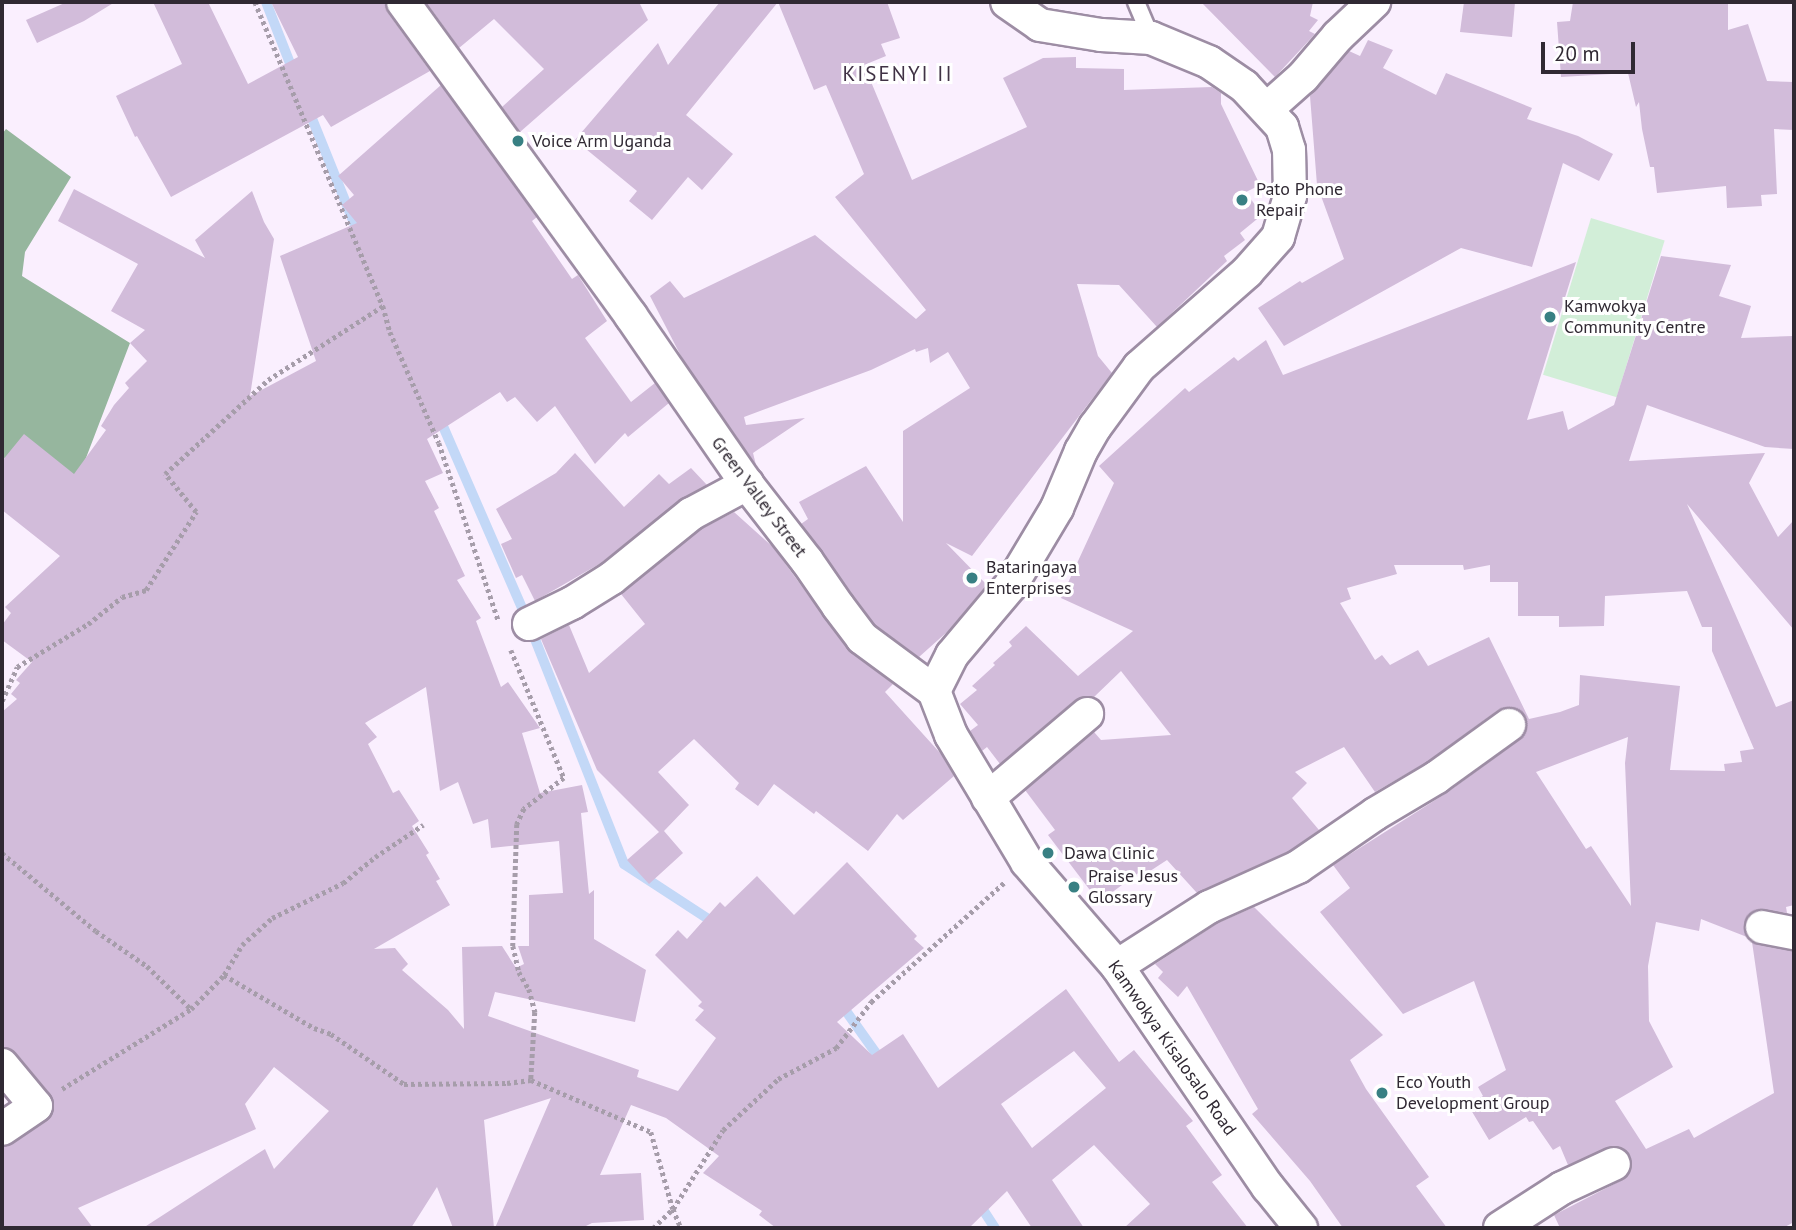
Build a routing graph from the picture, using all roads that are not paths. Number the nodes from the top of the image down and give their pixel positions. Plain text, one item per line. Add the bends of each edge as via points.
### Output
1 (403, 2) edge
2 (1007, 2) edge
3 (1136, 2) edge
4 (1374, 2) edge
5 (1152, 38) junction
6 (1268, 108) junction
7 (747, 484) junction
8 (512, 630) road end
9 (934, 691) junction
10 (1087, 714) dead end
11 (1508, 725) dead end
12 (988, 798) junction
13 (1762, 927) dead end
14 (1794, 933) edge
15 (1117, 966) junction
16 (2, 1065) edge
17 (2, 1129) edge
18 (1614, 1164) dead end
19 (1301, 1228) edge
20 (1500, 1228) edge

1 - 7 street, Green Valley Street
2 - 5 street via 1040,25
3 - 5 lane
4 - 6 street
5 - 6 street via 1209,62
6 - 9 street via 1282,127 1289,150 1290,196 1278,237 1238,281 1139,367 1081,451 1057,508 1011,584 952,655
7 - 8 street via 691,514 612,578 572,603
7 - 9 street, Green Valley Street via 862,638
9 - 12 street, Kamwokya Kisalosalo Road via 951,735
10 - 12 street
11 - 15 street via 1437,778 1374,814 1298,867 1209,907
12 - 15 street, Kamwokya Kisalosalo Road via 1027,862
13 - 14 street
15 - 19 street, Kamwokya Kisalosalo Road
16 - 17 street via 36,1106
18 - 20 street via 1563,1188

